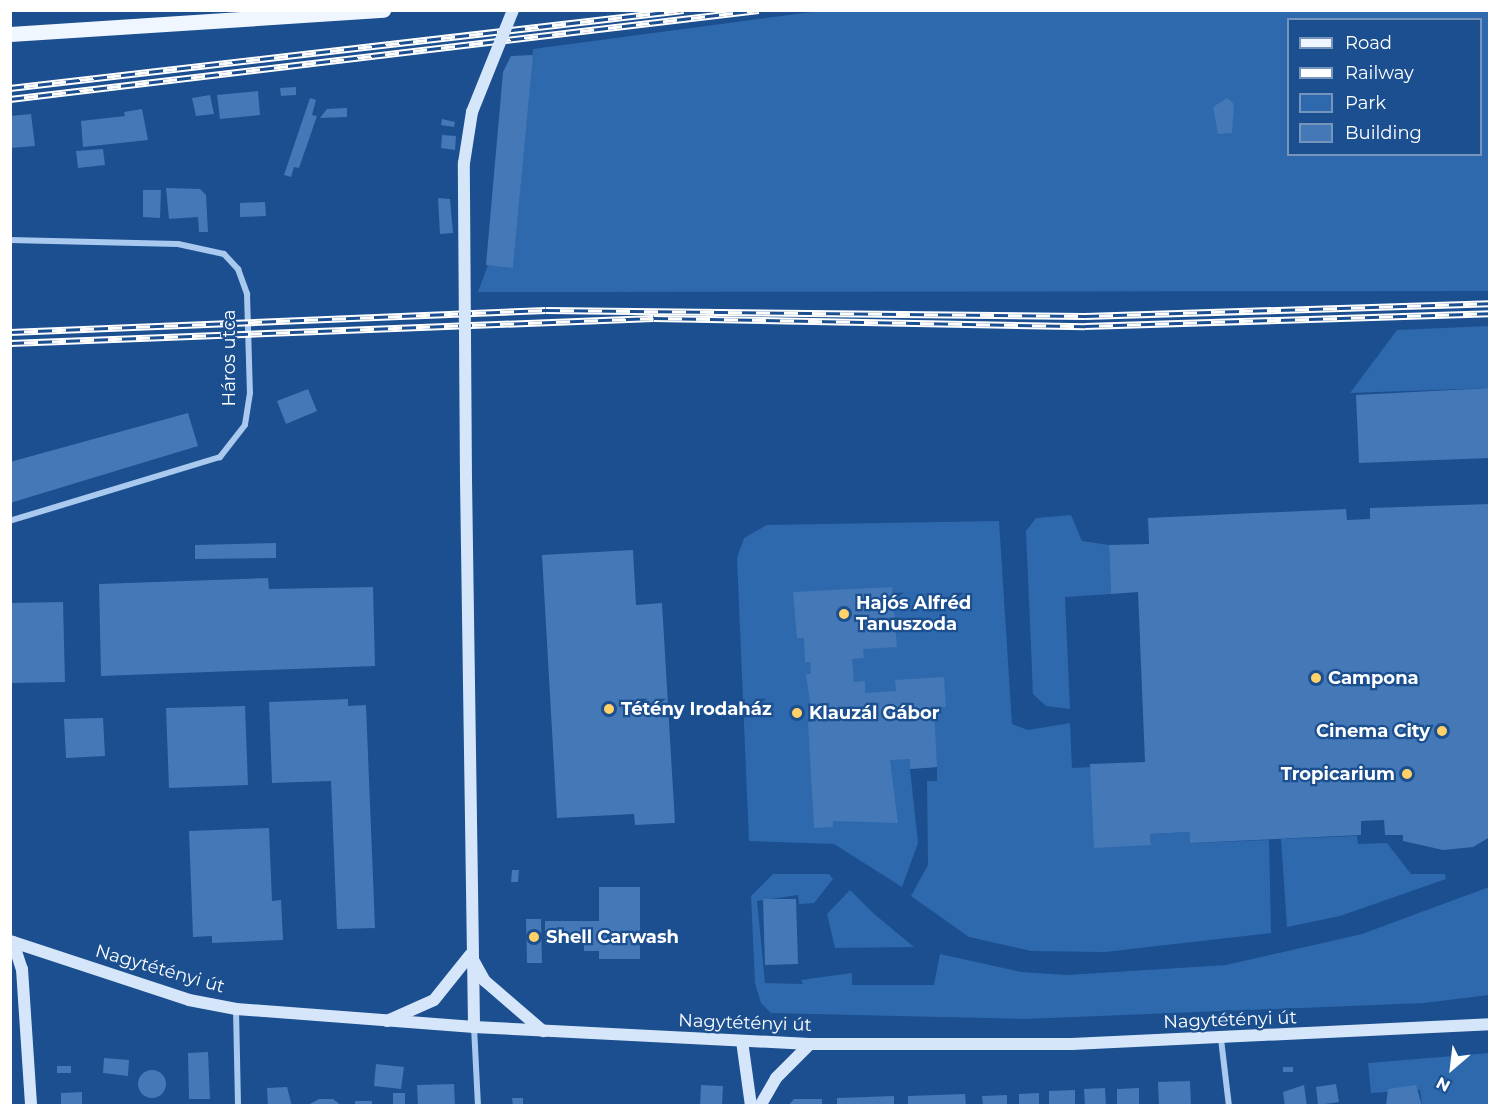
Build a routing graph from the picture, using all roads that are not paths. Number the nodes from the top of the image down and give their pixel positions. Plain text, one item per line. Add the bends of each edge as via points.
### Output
1 (384, 10) edge
2 (513, 10) edge
3 (10, 34) edge
4 (10, 240) edge
5 (10, 521) edge
6 (11, 939) edge
7 (470, 955) junction
8 (236, 1009) junction
9 (385, 1022) junction
10 (1490, 1024) edge
11 (474, 1028) junction
12 (543, 1031) junction
13 (1221, 1039) junction
14 (742, 1041) junction
15 (810, 1044) junction
16 (31, 1106) edge
17 (238, 1106) edge
18 (478, 1106) edge
19 (751, 1106) edge
20 (760, 1106) edge
21 (1229, 1106) edge

1 - 3 main road via 283,21
2 - 7 main road, bridge via 472,112 464,163
4 - 5 street, Háros utca via 178,244 224,254 238,269 247,294 250,393 245,425 220,457
6 - 8 main road, Nagytétényi út via 178,996
6 - 16 main road via 22,969
7 - 9 main road via 434,1000
7 - 11 main road
7 - 12 main road via 490,988
8 - 9 main road, Nagytétényi út
8 - 17 street
9 - 11 main road, Nagytétényi út
10 - 13 main road, Nagytétényi út
11 - 12 main road, Nagytétényi út
11 - 18 street
12 - 14 main road, Nagytétényi út
13 - 15 main road, Nagytétényi út
13 - 21 street
14 - 15 main road, Nagytétényi út
14 - 19 main road
15 - 20 main road via 776,1078

